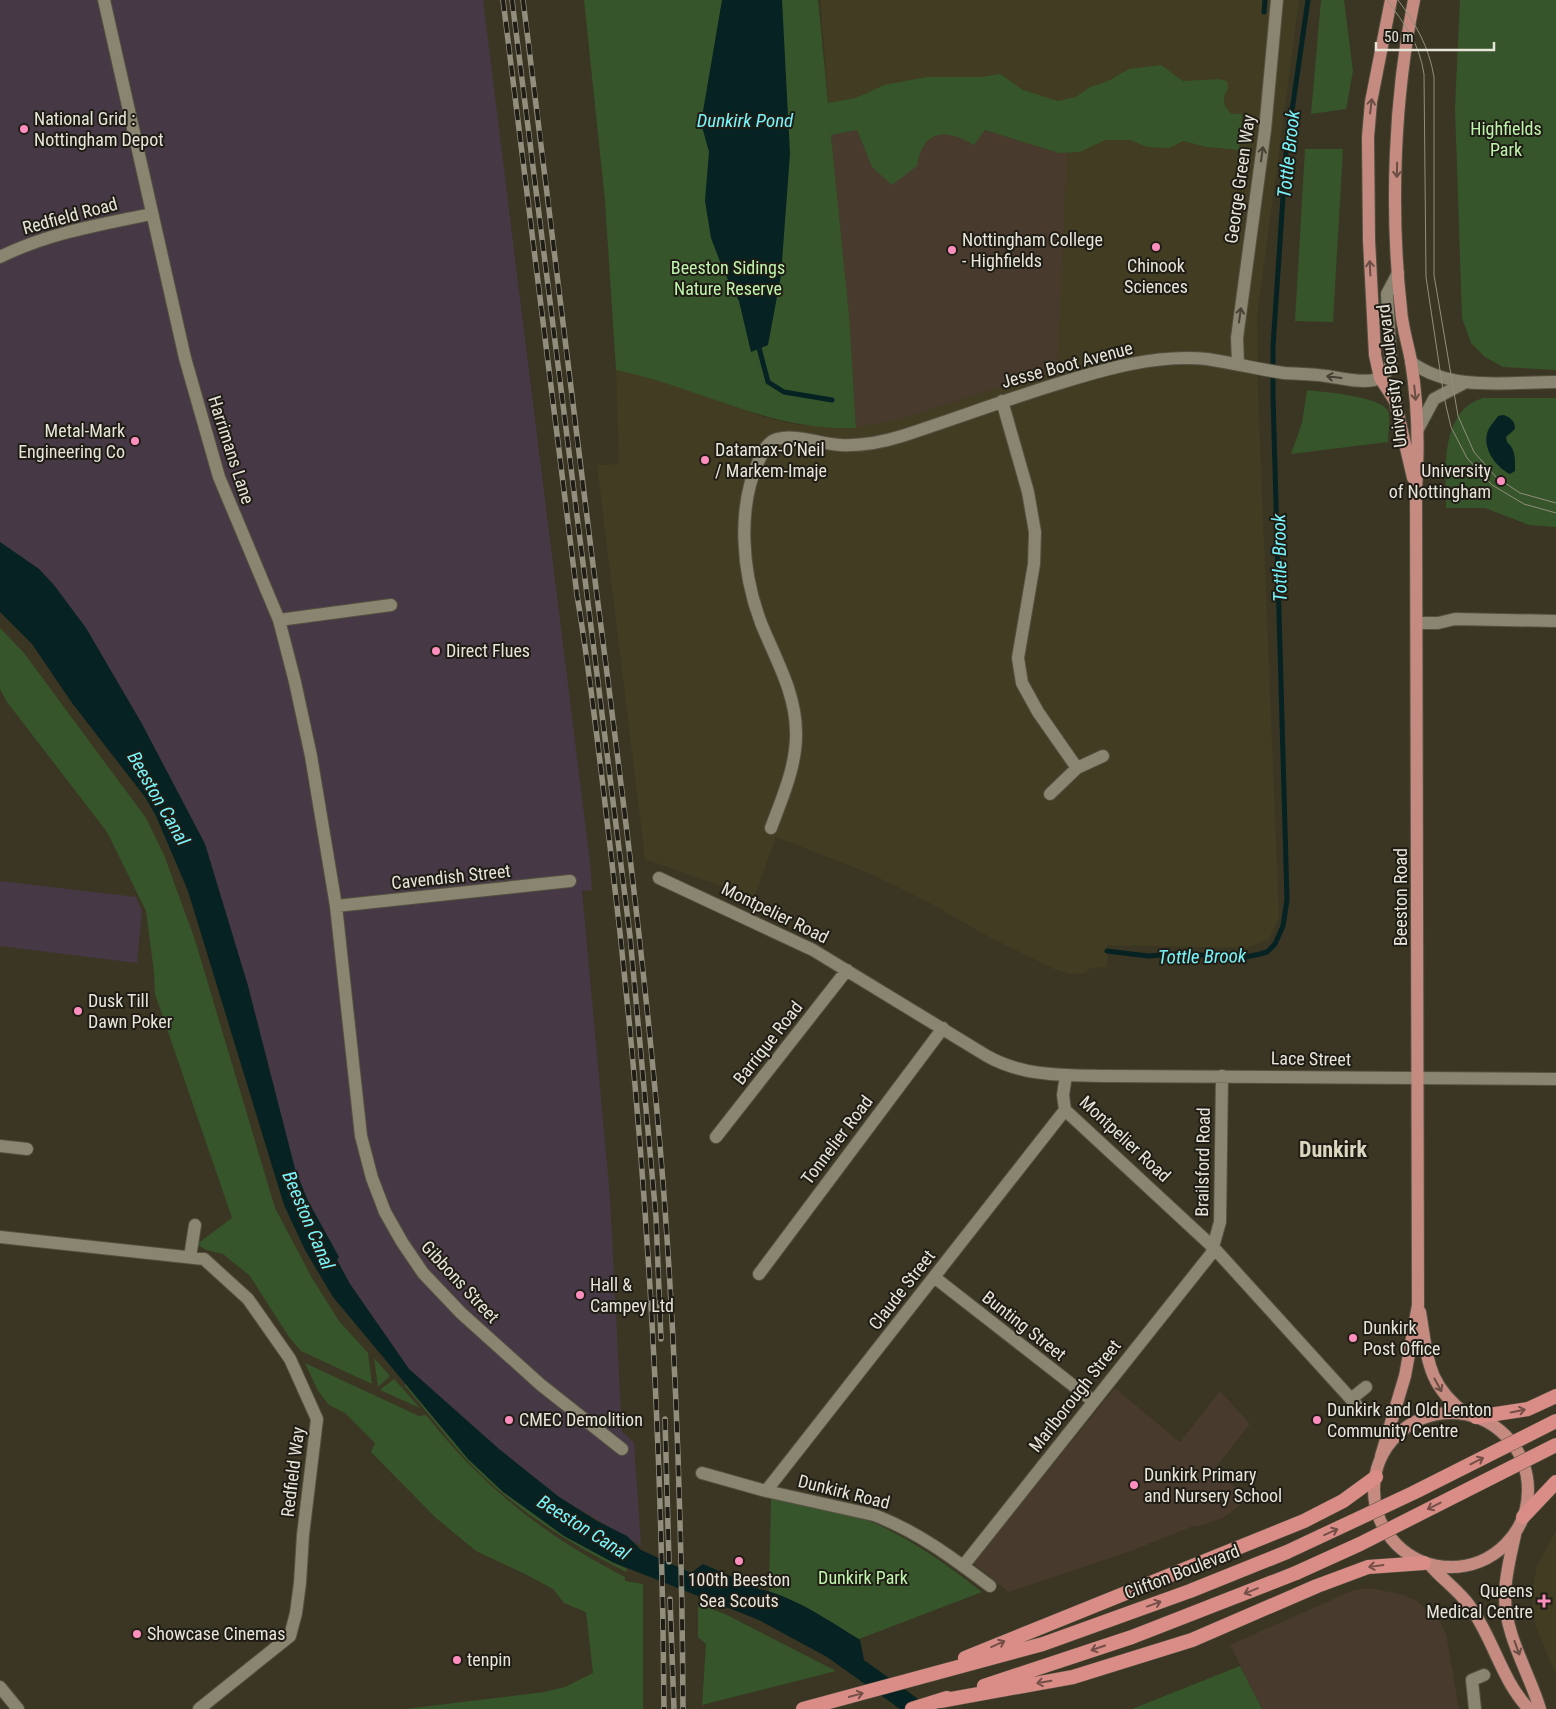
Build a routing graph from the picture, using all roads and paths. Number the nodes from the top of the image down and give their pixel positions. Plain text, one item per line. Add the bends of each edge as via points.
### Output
1 (104, 0) edge
2 (1277, 0) edge
3 (1391, 0) edge
4 (1414, 0) edge
5 (151, 214) junction
6 (0, 257) edge
7 (1398, 273) junction
8 (1411, 362) junction
9 (1238, 363) junction
10 (1380, 378) junction
11 (1556, 382) edge
12 (1464, 383) junction
13 (1002, 401) junction
14 (1418, 429) junction
15 (1416, 490) junction
16 (391, 605) dead end
17 (279, 620) junction
18 (1556, 621) edge
19 (1418, 622) junction
20 (1103, 756) dead end
21 (1077, 768) junction
22 (1050, 794) dead end
23 (771, 828) dead end
24 (659, 878) dead end
25 (570, 881) dead end
26 (336, 906) junction
27 (847, 970) junction
28 (943, 1028) junction
29 (1066, 1075) junction
30 (1222, 1076) junction
31 (1419, 1079) junction
32 (1556, 1079) edge
33 (1065, 1110) junction
34 (716, 1136) dead end
35 (0, 1146) edge
36 (27, 1149) dead end
37 (195, 1226) dead end
38 (0, 1237) edge
39 (1214, 1248) junction
40 (190, 1258) junction
41 (759, 1274) dead end
42 (934, 1277) junction
43 (1418, 1304) junction
44 (1366, 1387) dead end
45 (1556, 1396) edge
46 (1351, 1399) junction
47 (1093, 1401) junction
48 (1361, 1410) dead end
49 (1471, 1415) junction
50 (1556, 1421) edge
51 (1556, 1445) edge
52 (622, 1449) dead end
53 (1381, 1456) junction
54 (702, 1473) dead end
55 (1376, 1477) junction
56 (1556, 1482) edge
57 (766, 1491) junction
58 (1523, 1517) junction
59 (1516, 1532) junction
60 (1427, 1565) junction
61 (963, 1566) junction
62 (990, 1586) dead end
63 (1484, 1675) dead end
64 (921, 1677) junction
65 (0, 1687) edge
66 (940, 1701) junction
67 (18, 1709) edge
68 (199, 1709) edge
69 (803, 1709) edge
70 (912, 1709) edge
71 (1475, 1709) edge
72 (1528, 1709) edge
73 (1540, 1709) edge

1 - 5 street, Harrimans Lane
9 -> 2 street, George Green Way via 1236,338 1265,130
10 -> 3 main road, University Boulevard via 1375,354 1369,240 1368,137 1371,102
4 -> 7 main road, University Boulevard via 1401,68 1398,105
5 - 6 street, Redfield Road via 52,236
5 - 17 street, Harrimans Lane via 185,358 219,477
7 - 8 main road, University Boulevard via 1401,311
7 - 10 street via 1387,294 1391,363
8 - 12 street via 1425,373
8 -> 14 main road, University Boulevard
10 -> 9 street, Jesse Boot Avenue via 1287,373
9 - 13 street, Jesse Boot Avenue via 1172,358 1115,367
10 - 15 main road, University Boulevard via 1395,401
11 - 12 street
12 - 14 street via 1434,399
13 - 21 street via 1028,492 1035,532 1034,564 1018,658 1022,682 1038,712
13 - 23 street, Jesse Boot Avenue via 899,437 865,443 840,445 790,438 776,440 769,443 760,458 750,488 744,524 745,548 760,620 794,705 796,730 796,748
14 - 15 main road, University Boulevard
15 - 19 main road, Beeston Road
16 - 17 street
17 - 26 street, Harrimans Lane via 311,756
18 - 19 street via 1455,619 1438,623
19 - 31 main road, Beeston Road
20 - 21 street
21 - 22 street
24 - 27 street, Montpelier Road via 774,931
25 - 26 street, Cavendish Street
26 - 52 street, Gibbons Street via 361,1136 384,1212 411,1257 461,1313 541,1385
27 - 28 street, Montpelier Road
27 - 34 street, Barrique Road
28 - 29 street, Montpelier Road via 1004,1066
28 - 41 street, Tonnelier Road
29 - 30 street, Lace Street
29 - 33 street, Montpelier Road
30 - 31 street, Lace Street
30 - 39 street, Brailsford Road via 1220,1222
31 - 32 street, Lace Street
31 - 43 main road, Beeston Road
33 - 39 street, Montpelier Road
33 - 42 street, Claude Street
35 - 36 street
37 - 40 street
38 - 40 street, Redfield Way
39 - 46 street, Montpelier Road
39 - 47 street, Marlborough Street
40 - 68 street, Redfield Way via 204,1259 248,1299 290,1359 317,1419 298,1603 290,1636
42 - 47 street, Bunting Street
42 - 57 street, Claude Street
43 -> 49 main road via 1434,1380 1451,1403
43 - 53 main road via 1405,1376
44 - 46 street
49 -> 45 highway via 1528,1409
46 - 48 street, Montpelier Road
47 - 61 street, Marlborough Street
49 - 53 main road via 1441,1413 1422,1418 1399,1434
49 - 58 main road via 1503,1433 1515,1447 1523,1463 1528,1490
64 -> 50 highway, Clifton Boulevard, bridge via 1043,1644 1287,1552
51 -> 66 highway, bridge via 1296,1573 1132,1637
53 - 55 main road
54 - 57 street, Dunkirk Road
55 - 60 main road via 1376,1494 1386,1528 1410,1554
64 -> 55 highway via 1032,1629 1248,1546 1343,1501
56 - 58 highway
57 - 61 street, Dunkirk Road via 890,1521
58 - 59 main road
59 - 60 main road via 1493,1555 1480,1562 1451,1568
59 -> 73 main road via 1507,1572 1506,1609 1512,1636
60 -> 66 highway via 1368,1567 1192,1640 1073,1677
60 - 72 main road via 1469,1604 1517,1697
61 - 62 street, Dunkirk Road
63 - 71 street via 1472,1680
69 -> 64 highway, Clifton Boulevard
65 - 67 street
66 - 70 highway

